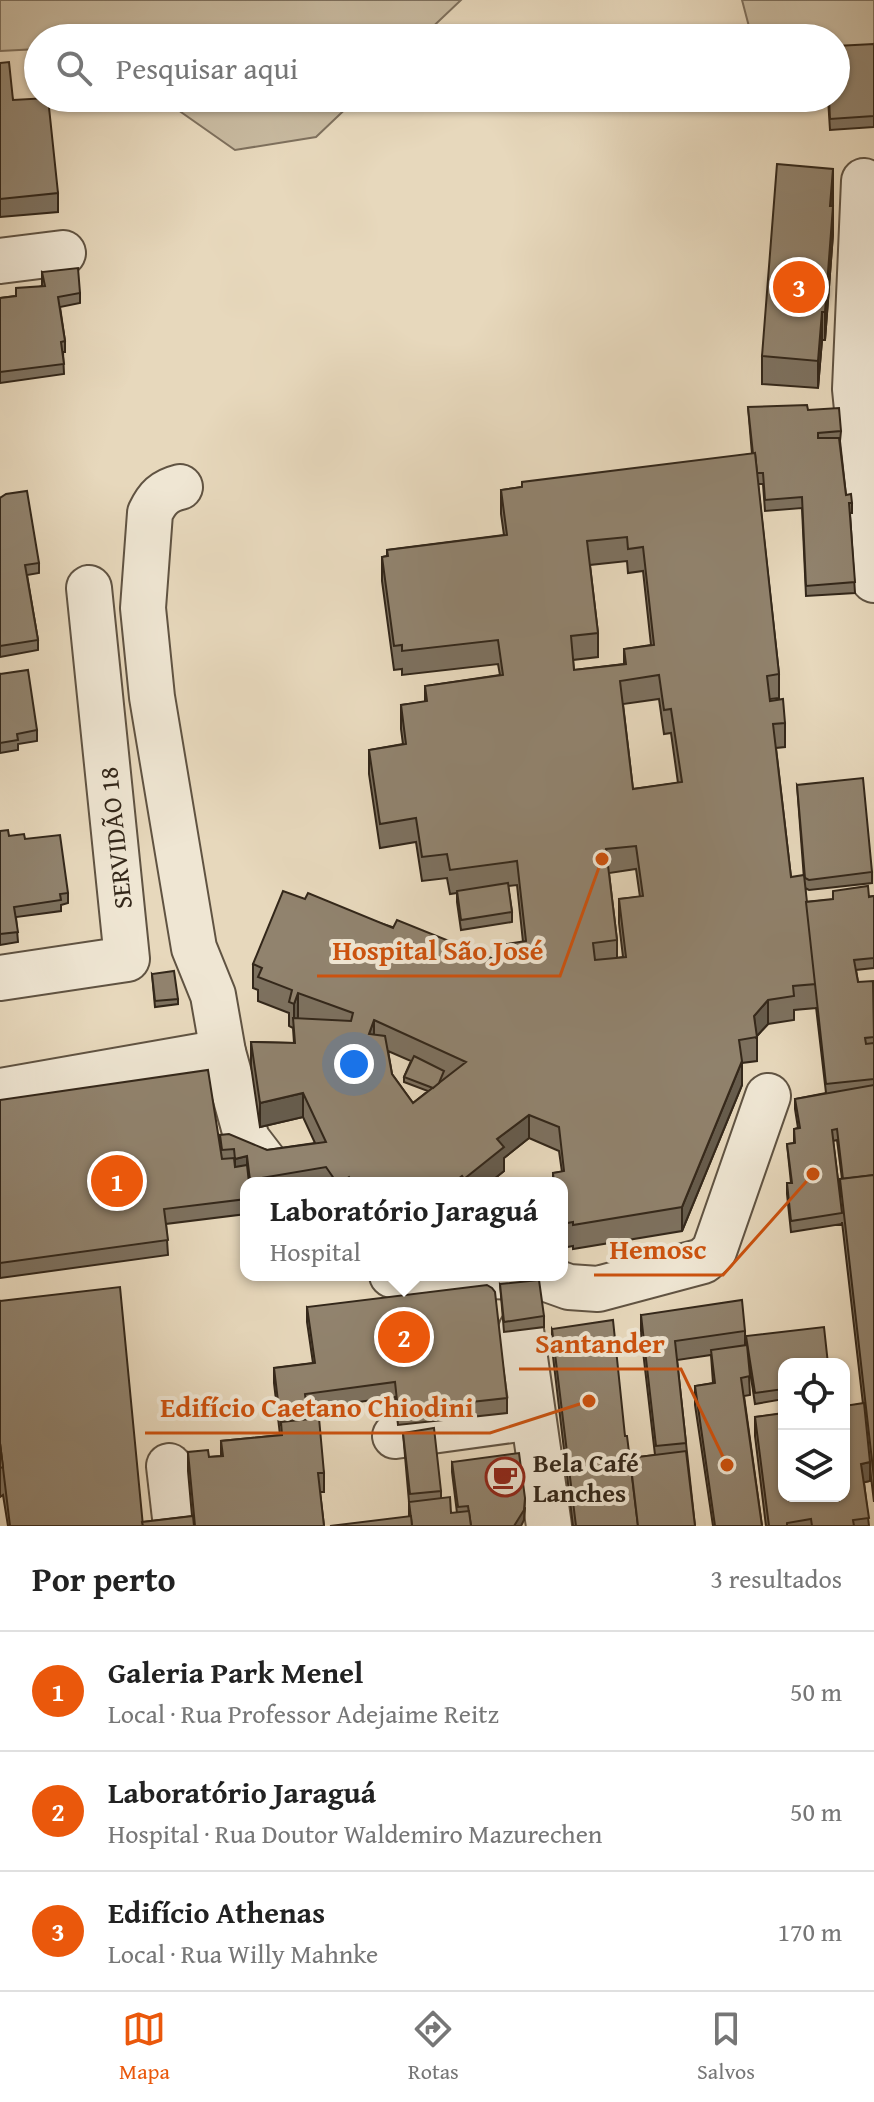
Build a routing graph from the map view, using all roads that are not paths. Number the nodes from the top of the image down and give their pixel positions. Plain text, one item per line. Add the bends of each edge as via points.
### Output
1 (864, 181) dead end
2 (63, 253) dead end
3 (0, 261) edge
4 (180, 487) dead end
5 (874, 580) edge
6 (89, 588) dead end
7 (0, 978) edge
8 (223, 1052) junction
9 (0, 1091) edge
10 (768, 1096) dead end
11 (270, 1169) edge
12 (413, 1281) edge
13 (538, 1281) edge
14 (552, 1281) edge
15 (519, 1311) edge
16 (533, 1417) junction
17 (395, 1436) dead end
18 (169, 1466) dead end
19 (175, 1518) edge
20 (549, 1526) edge

1 - 5 street via 855,389
2 - 3 street
4 - 8 street via 166,490 150,513 143,608 154,710 194,948 213,995
6 - 7 street, SERVIDÃO 18 via 127,959
8 - 9 street
8 - 11 street via 247,1139
10 - 14 street via 714,1251 703,1261 598,1289
12 - 15 street
13 - 15 street
15 - 16 street
16 - 17 street
16 - 20 street
18 - 19 street

